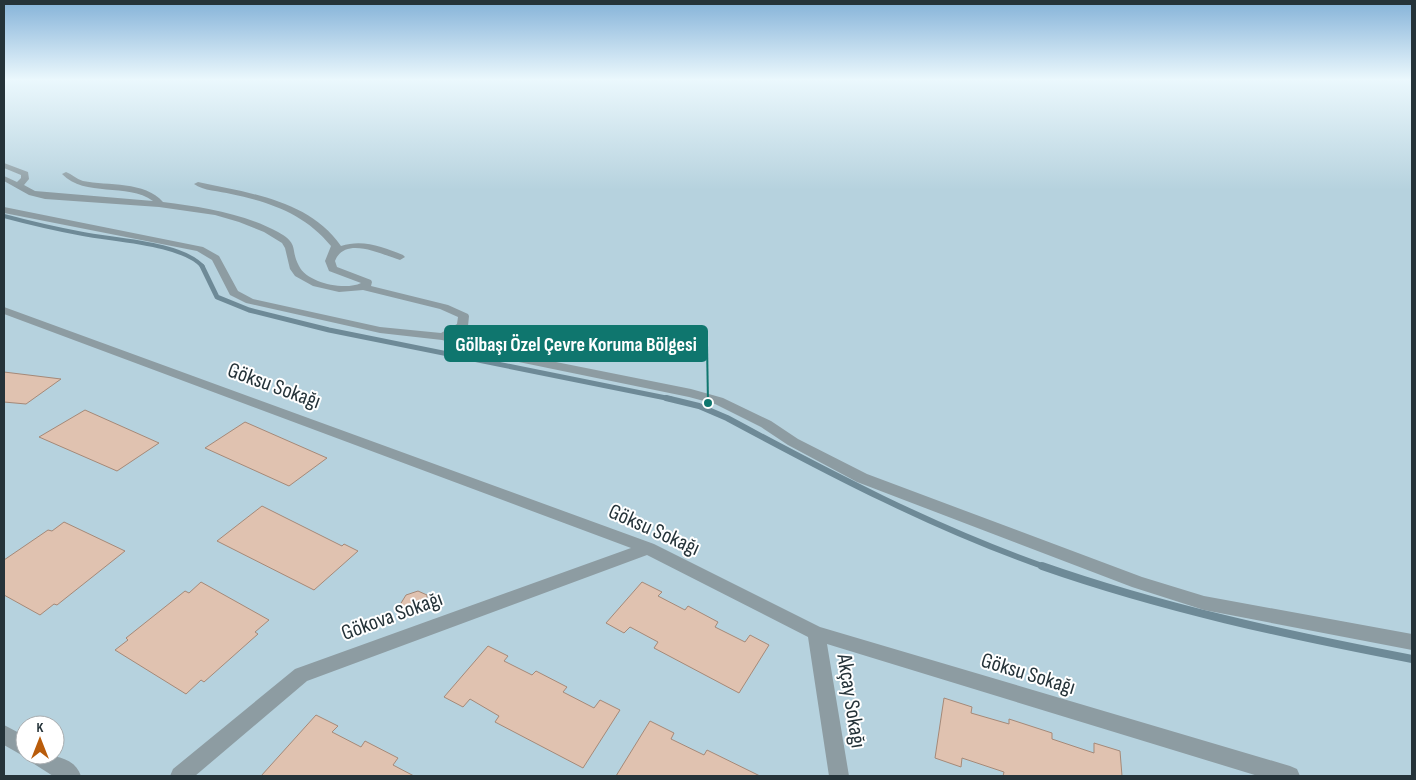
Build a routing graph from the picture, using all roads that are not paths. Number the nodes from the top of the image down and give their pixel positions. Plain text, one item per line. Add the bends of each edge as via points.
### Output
1 (4, 165) edge
2 (66, 174) dead end
3 (4, 178) edge
4 (198, 184) dead end
5 (18, 186) junction
6 (161, 205) junction
7 (4, 210) edge
8 (334, 254) junction
9 (400, 257) dead end
10 (362, 288) junction
11 (4, 310) edge
12 (443, 337) junction
13 (648, 548) junction
14 (816, 633) junction
15 (1412, 642) edge
16 (4, 734) edge
17 (15, 741) edge
18 (54, 765) edge
19 (71, 776) edge
20 (180, 776) edge
21 (839, 776) edge
22 (1290, 776) edge

1 - 5 street via 25,174 25,179
2 - 6 street via 84,183 134,190 159,200
3 - 5 street
4 - 8 street via 264,199 311,220 336,246
5 - 6 street via 46,196
6 - 10 street via 215,213 266,229 283,238 291,249 293,266 302,277 342,290
7 - 12 street via 200,249 216,258 234,293 250,301 380,330
8 - 9 street via 346,246 362,245
8 - 10 street via 330,261 333,269 367,282
10 - 12 street via 444,307 464,316 462,326
11 - 13 street, Göksu Sokağı
12 - 15 street via 509,356 719,401 862,478 1138,582 1204,602
13 - 14 street, Göksu Sokağı
13 - 20 street, Gökova Sokağı via 301,675
14 - 21 street, Akçay Sokağı
14 - 22 street, Göksu Sokağı
16 - 17 street
18 - 19 street

